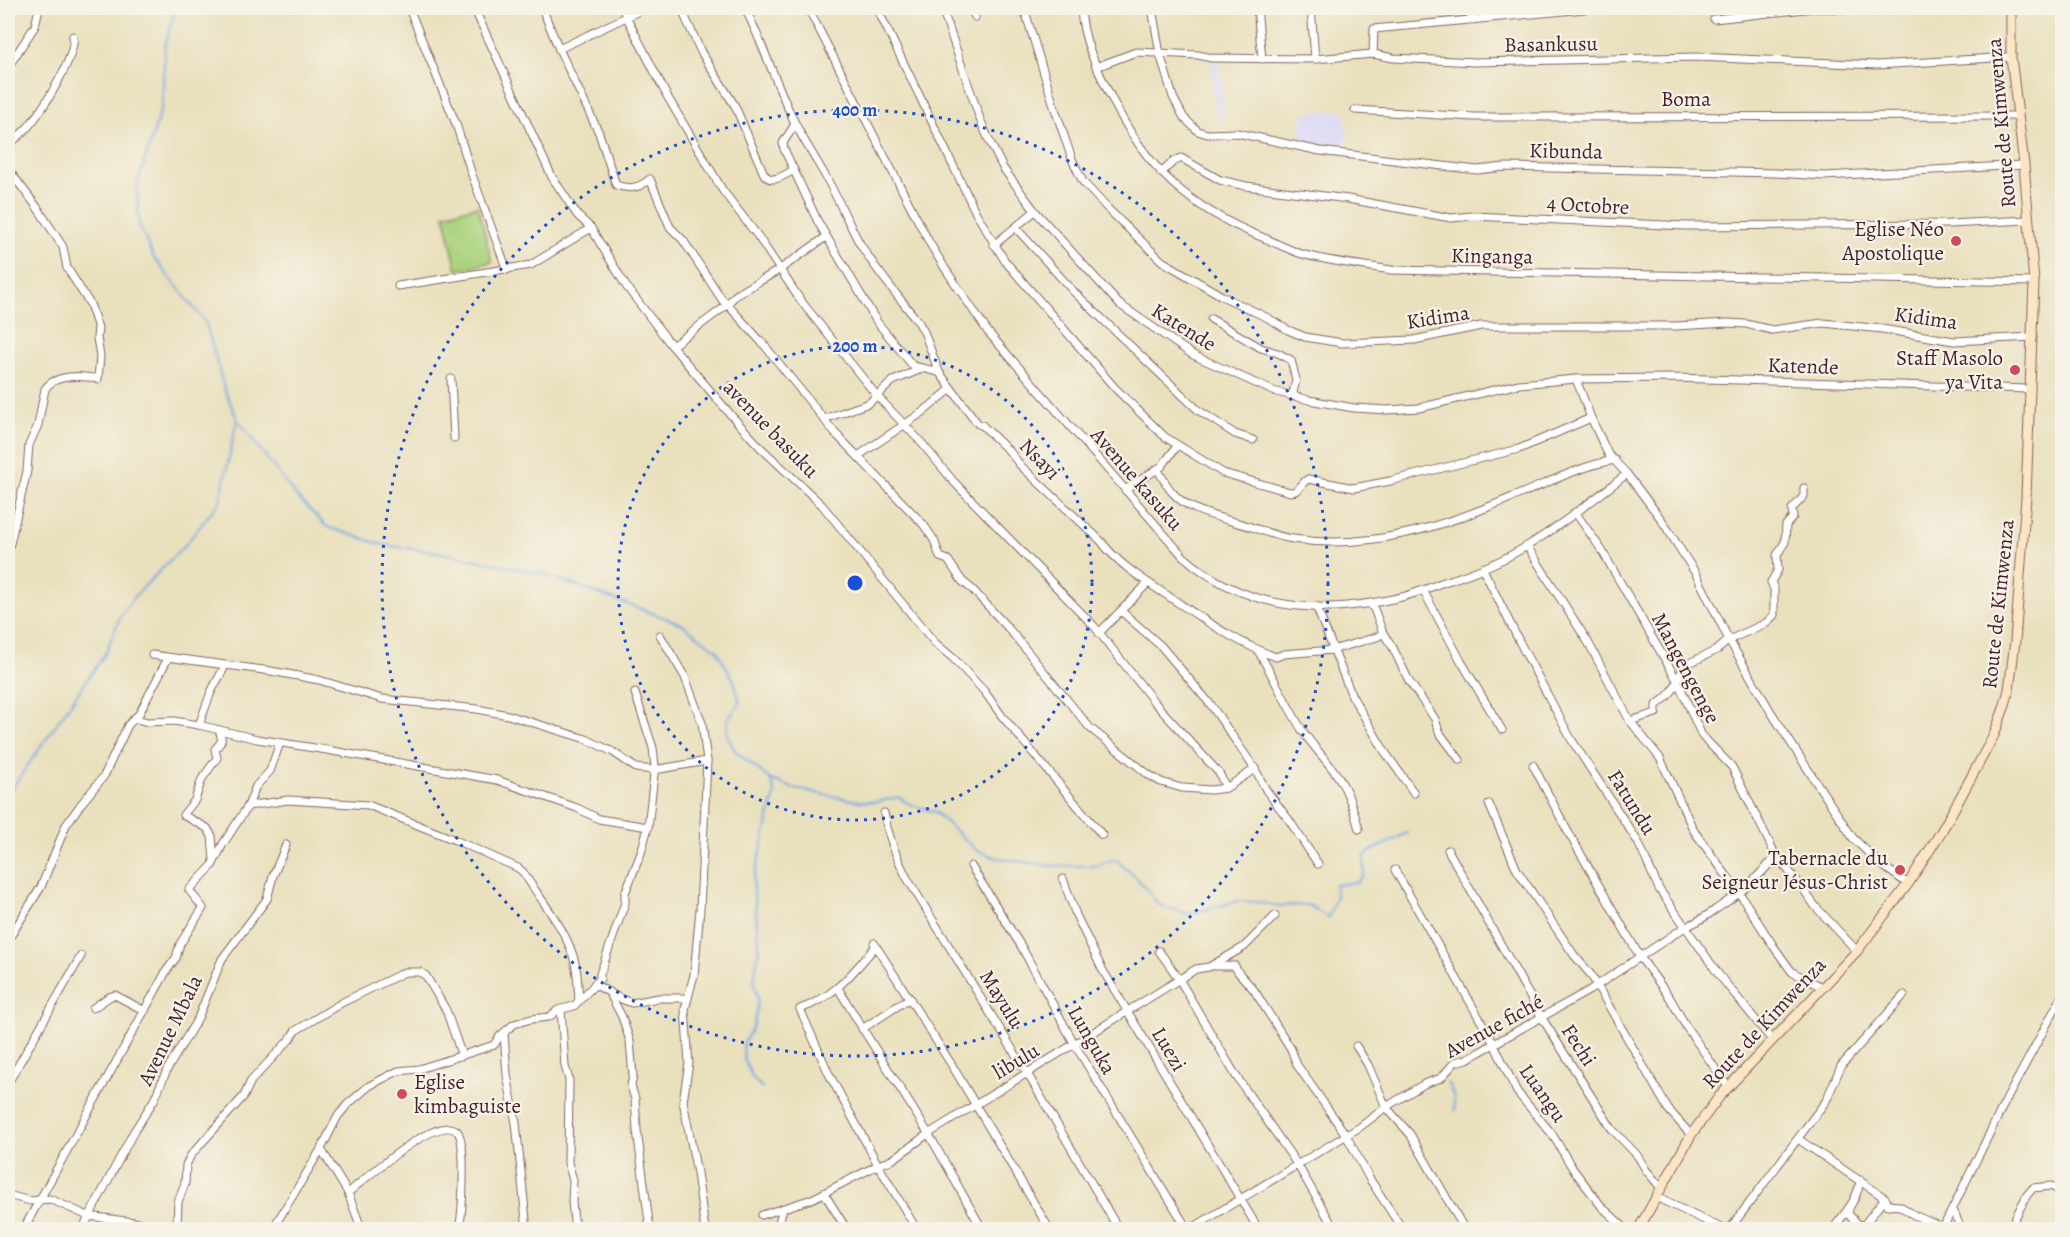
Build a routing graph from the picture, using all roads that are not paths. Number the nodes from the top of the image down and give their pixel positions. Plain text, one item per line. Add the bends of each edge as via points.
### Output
1 (39, 8) edge
2 (409, 8) edge
3 (474, 8) edge
4 (542, 8) edge
5 (622, 8) edge
6 (645, 8) edge
7 (681, 8) edge
8 (745, 8) edge
9 (808, 8) edge
10 (877, 8) edge
11 (942, 8) edge
12 (971, 8) edge
13 (1024, 8) edge
14 (1081, 8) edge
15 (1152, 8) edge
16 (1257, 8) edge
17 (1311, 8) edge
18 (1595, 8) edge
19 (1974, 8) edge
20 (2012, 8) edge
21 (626, 17) junction
22 (975, 17) dead end
23 (1714, 19) dead end
24 (73, 36) dead end
25 (559, 49) junction
26 (1160, 54) junction
27 (1373, 54) junction
28 (2011, 57) junction
29 (1262, 59) junction
30 (1316, 59) junction
31 (8, 67) edge
32 (1096, 67) junction
33 (1355, 110) dead end
34 (2017, 116) junction
35 (795, 124) junction
36 (8, 145) edge
37 (2024, 165) junction
38 (8, 169) edge
39 (794, 170) junction
40 (1161, 173) junction
41 (1035, 211) junction
42 (2028, 220) junction
43 (591, 228) junction
44 (1016, 228) junction
45 (826, 237) junction
46 (994, 245) junction
47 (507, 270) junction
48 (779, 270) junction
49 (2034, 282) junction
50 (398, 286) dead end
51 (727, 304) junction
52 (1211, 319) dead end
53 (2033, 337) junction
54 (672, 346) junction
55 (921, 369) junction
56 (939, 372) junction
57 (451, 379) dead end
58 (1576, 379) junction
59 (951, 389) junction
60 (2029, 389) junction
61 (877, 396) junction
62 (1292, 397) junction
63 (1591, 418) junction
64 (824, 419) junction
65 (903, 424) junction
66 (454, 438) dead end
67 (1253, 440) dead end
68 (1177, 446) junction
69 (858, 456) junction
70 (1615, 460) junction
71 (1157, 469) junction
72 (1627, 474) junction
73 (1804, 488) dead end
74 (1125, 490) junction
75 (1575, 512) junction
76 (1527, 546) junction
77 (8, 551) edge
78 (1483, 569) junction
79 (1148, 583) junction
80 (1423, 590) junction
81 (1370, 604) junction
82 (1316, 606) junction
83 (1121, 611) junction
84 (1100, 633) junction
85 (1383, 633) junction
86 (660, 635) dead end
87 (1729, 640) junction
88 (1255, 647) junction
89 (1332, 650) junction
90 (152, 656) dead end
91 (168, 658) junction
92 (225, 666) junction
93 (1678, 682) junction
94 (635, 693) dead end
95 (134, 718) junction
96 (1630, 721) junction
97 (199, 725) junction
98 (219, 730) junction
99 (1502, 730) dead end
100 (280, 743) junction
101 (1460, 760) dead end
102 (707, 761) junction
103 (1533, 765) dead end
104 (1255, 769) junction
105 (654, 770) junction
106 (1226, 788) junction
107 (1414, 793) dead end
108 (1489, 804) dead end
109 (248, 806) junction
110 (884, 813) dead end
111 (648, 827) junction
112 (1359, 829) dead end
113 (1102, 835) dead end
114 (286, 845) dead end
115 (1448, 850) dead end
116 (1776, 856) junction
117 (214, 861) junction
118 (1318, 864) dead end
119 (971, 866) dead end
120 (1395, 870) dead end
121 (1064, 879) dead end
122 (1908, 884) junction
123 (1740, 894) junction
124 (1275, 916) dead end
125 (1685, 927) junction
126 (8, 940) edge
127 (1159, 951) dead end
128 (1857, 951) junction
129 (81, 956) dead end
130 (1640, 957) junction
131 (1209, 967) junction
132 (1179, 979) junction
133 (594, 984) junction
134 (1596, 986) junction
135 (1822, 987) junction
136 (838, 988) junction
137 (609, 992) junction
138 (1904, 995) dead end
139 (2062, 996) edge
140 (688, 998) junction
141 (909, 998) junction
142 (579, 1001) junction
143 (93, 1008) dead end
144 (561, 1009) junction
145 (145, 1011) junction
146 (1128, 1012) junction
147 (1542, 1018) junction
148 (862, 1029) junction
149 (504, 1033) junction
150 (1772, 1040) junction
151 (1494, 1044) junction
152 (1075, 1045) junction
153 (1356, 1046) dead end
154 (462, 1056) junction
155 (1027, 1073) junction
156 (8, 1083) edge
157 (1729, 1088) junction
158 (976, 1105) junction
159 (1386, 1107) junction
160 (928, 1134) junction
161 (1346, 1135) junction
162 (1690, 1135) junction
163 (1798, 1139) junction
164 (321, 1149) junction
165 (1297, 1164) junction
166 (878, 1166) junction
167 (1860, 1180) junction
168 (1658, 1192) junction
169 (2062, 1192) edge
170 (348, 1193) junction
171 (824, 1194) junction
172 (8, 1195) edge
173 (1885, 1198) junction
174 (1239, 1199) junction
175 (40, 1200) junction
176 (1850, 1208) junction
177 (783, 1209) junction
178 (1952, 1210) junction
179 (762, 1215) dead end
180 (88, 1216) junction
181 (177, 1227) junction
182 (1943, 1228) edge
183 (702, 1229) edge
184 (1730, 1229) edge
185 (1861, 1229) edge
186 (23, 1230) edge
187 (82, 1230) edge
188 (194, 1230) edge
189 (273, 1230) edge
190 (362, 1230) edge
191 (459, 1230) edge
192 (527, 1230) edge
193 (575, 1230) edge
194 (650, 1230) edge
195 (781, 1230) edge
196 (848, 1230) edge
197 (916, 1230) edge
198 (983, 1230) edge
199 (1050, 1230) edge
200 (1119, 1230) edge
201 (1188, 1230) edge
202 (1259, 1230) edge
203 (1335, 1230) edge
204 (1403, 1230) edge
205 (1465, 1230) edge
206 (1628, 1230) edge
207 (1638, 1230) edge
208 (1832, 1230) edge
209 (1964, 1230) edge
210 (2009, 1230) edge

1 - 31 street via 35,26
2 - 47 street via 456,124
3 - 43 street, avenue basuku via 552,177 578,216
4 - 25 street
5 - 21 street
6 - 21 street
7 - 39 street via 701,52 735,106 764,174 771,180
8 - 35 street, Nsayi
9 - 74 street, Avenue kasuku via 946,270 988,332
10 - 46 street
11 - 41 street, Katende via 989,140 1003,168
12 - 22 street
13 - 53 street, Kidima via 1083,182 1162,261 1305,337 1342,343 1414,339 1481,326 1728,323 1772,330 1823,323 1882,328 1954,341
14 - 32 street, Kinganga via 1083,29
15 - 26 street, Kibunda
16 - 29 street
17 - 30 street
18 - 27 street via 1374,29
19 - 23 street via 1814,8
20 - 28 street, Route de Kimwenza
21 - 25 street
21 - 48 street via 723,191
24 - 36 street via 73,46 56,85 30,125
25 - 51 street via 599,133 616,185 632,189 650,179 670,227
26 - 29 street, Basankusu
26 - 32 street, Basankusu via 1136,52
26 - 37 street, Kibunda via 1178,107 1198,131 1237,133 1332,152 1477,170 1505,167 1824,176
27 - 28 street, Basankusu via 1475,62 1696,57 1876,65
27 - 30 street, Basankusu
28 - 34 street, Route de Kimwenza
29 - 30 street, Basankusu
32 - 40 street, Kinganga via 1130,134
33 - 34 street, Boma via 1474,117
34 - 37 street, Route de Kimwenza
35 - 39 street via 783,145
35 - 56 street, Nsayi via 871,261 924,332
37 - 42 street, Route de Kimwenza
38 - 77 street via 63,247 67,267 98,323 100,356 98,379 59,379 45,389
39 - 45 street
40 - 42 street, 4 Octobre via 1181,158 1220,180 1246,186 1451,218 1686,226
40 - 49 street, Kinganga via 1187,198 1237,227 1300,253 1391,270
41 - 44 street
41 - 62 street, Katende via 1119,304 1193,355
42 - 49 street, Route de Kimwenza
43 - 47 street via 531,265
43 - 54 street, avenue basuku via 626,286
44 - 46 street
44 - 67 street via 1074,292 1198,410 1235,434
45 - 48 street
45 - 55 street via 877,322 908,362
46 - 68 street via 1115,388
47 - 50 street
48 - 51 street
48 - 61 street
49 - 53 street, Route de Kimwenza
51 - 54 street
51 - 64 street
52 - 62 street via 1261,348 1292,360 1296,380
53 - 60 street, Route de Kimwenza
54 - 113 street, avenue basuku via 761,448 822,505 934,642 984,691
55 - 56 street
55 - 61 street via 893,381
56 - 59 street, Nsayi
57 - 66 street
58 - 60 street, Katende via 1674,378
58 - 62 street, Katende via 1519,384 1419,408 1354,408
58 - 63 street
59 - 65 street
59 - 79 street, Nsayi via 978,424
60 - 122 street, Route de Kimwenza via 2026,497 2009,690 1994,735
61 - 64 street via 860,408
61 - 65 street
63 - 68 street via 1519,449 1458,465 1353,488 1308,479 1296,492 1223,473
63 - 70 street via 1608,454
64 - 69 street
65 - 69 street
65 - 84 street
68 - 71 street
69 - 106 street via 923,524 940,557 948,560 962,581 1009,629 1101,739 1161,782 1191,790
70 - 71 street via 1554,479 1469,516 1364,542 1292,539 1206,514 1183,502
70 - 72 street
71 - 74 street
72 - 75 street, Avenue kasuku
72 - 87 street via 1690,565
73 - 87 street via 1804,496 1792,509 1785,542 1777,555 1778,570 1771,582 1774,615 1766,623
74 - 82 street, Avenue kasuku via 1183,556 1220,584 1257,600
75 - 76 street, Avenue kasuku
75 - 93 street, Mangengenge via 1601,549
76 - 78 street, Avenue kasuku
76 - 96 street via 1588,642
78 - 80 street, Avenue kasuku
78 - 125 street, Fatundu via 1571,739 1638,842 1659,889
79 - 83 street
79 - 88 street, Nsayi via 1215,627
80 - 81 street, Avenue kasuku
80 - 99 street
81 - 82 street, Avenue kasuku
81 - 85 street
82 - 89 street
83 - 84 street
83 - 104 street via 1161,646 1194,683
84 - 106 street via 1155,703 1219,773
85 - 89 street, Nsayi
85 - 101 street via 1439,732
86 - 102 street via 685,677 702,723
87 - 93 street via 1683,666
87 - 122 street via 1854,838
88 - 89 street, Nsayi via 1276,657
88 - 112 street via 1304,732 1338,777 1351,801
89 - 107 street via 1352,696
90 - 91 street
91 - 92 street
91 - 95 street
92 - 97 street
92 - 105 street via 319,680 382,699 508,715 586,739 629,765
93 - 96 street via 1667,700 1656,705 1656,713
93 - 116 street, Mangengenge via 1702,736 1731,767
94 - 105 street via 653,748
95 - 97 street
95 - 126 street via 104,776 66,825 41,886
96 - 123 street via 1660,758 1694,831
97 - 98 street
98 - 100 street
98 - 117 street via 222,740 215,750 217,758 183,815 207,828 212,836
100 - 109 street via 270,771 256,786
100 - 111 street via 497,780 599,819
102 - 105 street
102 - 140 street via 700,909
103 - 130 street
104 - 106 street
104 - 118 street
105 - 111 street
108 - 134 street via 1517,870
109 - 117 street
109 - 142 street via 288,800 368,805 518,868 562,934 575,963
110 - 155 street, Mayulu via 894,851 907,878
111 - 133 street via 600,979
114 - 180 street, Avenue Mbala via 267,899 222,959 198,1018
115 - 147 street, Fechi
116 - 123 street, Avenue fiché
116 - 128 street, Mangengenge
117 - 145 street via 189,890 203,908
119 - 152 street, Lunguka via 1021,946
120 - 151 street, Luangu
121 - 146 street, Luezi via 1076,915
122 - 128 street, Route de Kimwenza
123 - 125 street, Avenue fiché
123 - 135 street via 1792,972
124 - 131 street, libulu via 1244,947
125 - 130 street, Avenue fiché
125 - 150 street, Fatundu
127 - 132 street
128 - 135 street, Route de Kimwenza
129 - 156 street
130 - 134 street, Avenue fiché
130 - 157 street
131 - 132 street, libulu
131 - 161 street via 1235,966
132 - 146 street, libulu
132 - 165 street via 1236,1076
133 - 137 street
133 - 142 street
134 - 147 street, Avenue fiché
134 - 162 street via 1668,1109
135 - 150 street, Route de Kimwenza
136 - 141 street via 875,945
136 - 148 street
136 - 166 street via 800,1009
137 - 140 street via 632,1003
137 - 194 street via 630,1041 631,1086
138 - 163 street via 1841,1066 1826,1101
139 - 178 street
140 - 183 street via 685,1009 689,1063 683,1101 697,1173
141 - 148 street
141 - 158 street
142 - 144 street
143 - 145 street via 115,995
144 - 149 street via 549,1017 514,1024
144 - 193 street via 569,1080 568,1163 573,1180
145 - 175 street
146 - 152 street, libulu
146 - 174 street, Luezi
147 - 151 street, Avenue fiché
147 - 168 street, Fechi via 1612,1129 1637,1155
148 - 160 street
149 - 154 street via 494,1045
149 - 192 street
150 - 157 street, Route de Kimwenza
151 - 159 street, Avenue fiché via 1455,1062 1441,1078
151 - 206 street, Luangu via 1517,1092 1552,1134 1602,1207
152 - 155 street, libulu
152 - 201 street, Lunguka
153 - 159 street
154 - 164 street via 398,1071 369,1086 338,1116
154 - 181 street via 441,1000 420,972 405,972 336,1005 295,1031 191,1155 178,1202
155 - 158 street, libulu
155 - 200 street, Mayulu
157 - 162 street, Route de Kimwenza
158 - 160 street, libulu
158 - 199 street
159 - 161 street, Avenue fiché
159 - 205 street via 1410,1134
160 - 166 street, libulu
160 - 198 street
161 - 165 street, Avenue fiché
161 - 204 street
162 - 168 street, Route de Kimwenza
163 - 167 street
163 - 184 street
164 - 170 street
164 - 189 street
165 - 174 street, Avenue fiché
165 - 203 street
166 - 171 street, libulu
166 - 197 street
167 - 173 street
167 - 176 street
168 - 184 street
168 - 207 street, Route de Kimwenza
169 - 210 street via 2051,1186 2033,1188
170 - 190 street
170 - 191 street via 418,1139 448,1128 455,1130 462,1146
171 - 177 street, libulu
171 - 196 street
172 - 175 street
173 - 182 street via 1888,1205 1900,1206
173 - 185 street
174 - 201 street, Avenue fiché
174 - 202 street, Luezi
175 - 180 street via 50,1199
175 - 186 street
176 - 185 street via 1849,1217
176 - 208 street
177 - 179 street, libulu
177 - 195 street
178 - 182 street
178 - 209 street
180 - 181 street
180 - 187 street, Avenue Mbala
181 - 188 street

